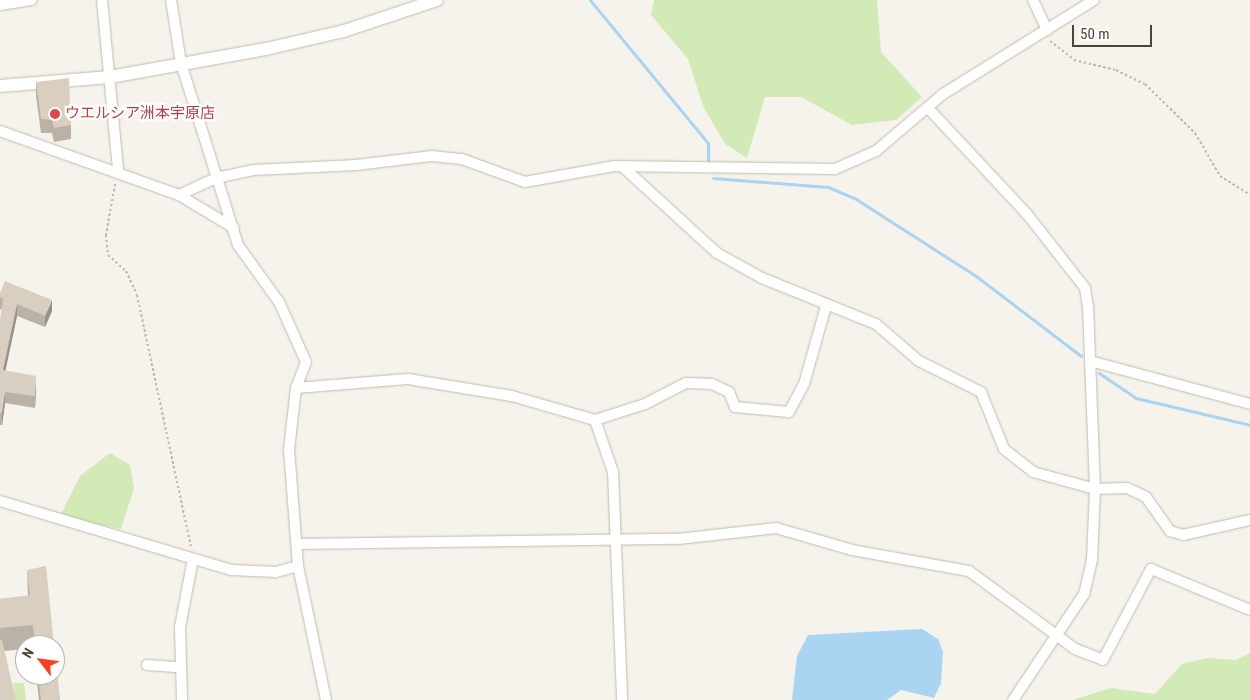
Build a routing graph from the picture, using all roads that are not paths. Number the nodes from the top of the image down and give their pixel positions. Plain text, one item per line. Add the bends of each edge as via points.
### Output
1 (31, 0) edge
2 (102, 0) edge
3 (171, 0) edge
4 (437, 0) edge
5 (1033, 0) edge
6 (1094, 0) edge
7 (0, 5) edge
8 (1044, 31) junction
9 (181, 63) junction
10 (110, 76) junction
11 (0, 86) edge
12 (928, 108) junction
13 (0, 131) edge
14 (622, 167) junction
15 (117, 170) junction
16 (216, 178) junction
17 (180, 195) junction
18 (234, 228) junction
19 (826, 306) junction
20 (1090, 361) junction
21 (296, 388) junction
22 (1250, 404) edge
23 (596, 420) junction
24 (1096, 489) junction
25 (0, 501) edge
26 (1250, 520) edge
27 (618, 538) junction
28 (298, 544) junction
29 (193, 558) junction
30 (298, 566) junction
31 (1250, 610) edge
32 (1056, 635) junction
33 (147, 665) dead end
34 (179, 667) junction
35 (182, 700) edge
36 (326, 700) edge
37 (622, 700) edge
38 (1013, 700) edge

1 - 7 street
2 - 10 street
3 - 9 street
4 - 9 street via 344,31
5 - 8 street
6 - 8 street
8 - 12 street
9 - 10 street
9 - 16 street
10 - 11 street
10 - 15 street
12 - 14 street via 876,151 835,168
12 - 20 street via 1027,214 1085,288
13 - 15 street
14 - 16 street via 525,182 462,159 432,156 356,165 254,170
14 - 19 street via 717,253
15 - 17 street
16 - 17 street
16 - 18 street
17 - 18 street
18 - 21 street via 238,245 279,302 306,362
19 - 23 street via 804,384 789,412 750,411 735,406 729,392 712,384 686,383 645,404
19 - 24 street via 876,324 919,360 981,392 1004,449 1021,464 1033,472
20 - 22 street
20 - 24 street
21 - 23 street via 408,379 512,396
21 - 28 street via 289,450
23 - 27 street via 613,472
24 - 26 street via 1127,488 1146,497 1170,531 1183,535
24 - 32 street via 1092,560 1084,594
25 - 29 street
27 - 28 street
27 - 32 street via 678,539 776,528 813,536 852,550 969,571
27 - 37 street
28 - 30 street
29 - 30 street via 232,570 276,572
29 - 34 street via 180,626
30 - 36 street
31 - 32 street via 1151,569 1103,660 1075,649
32 - 38 street
33 - 34 street
34 - 35 street

